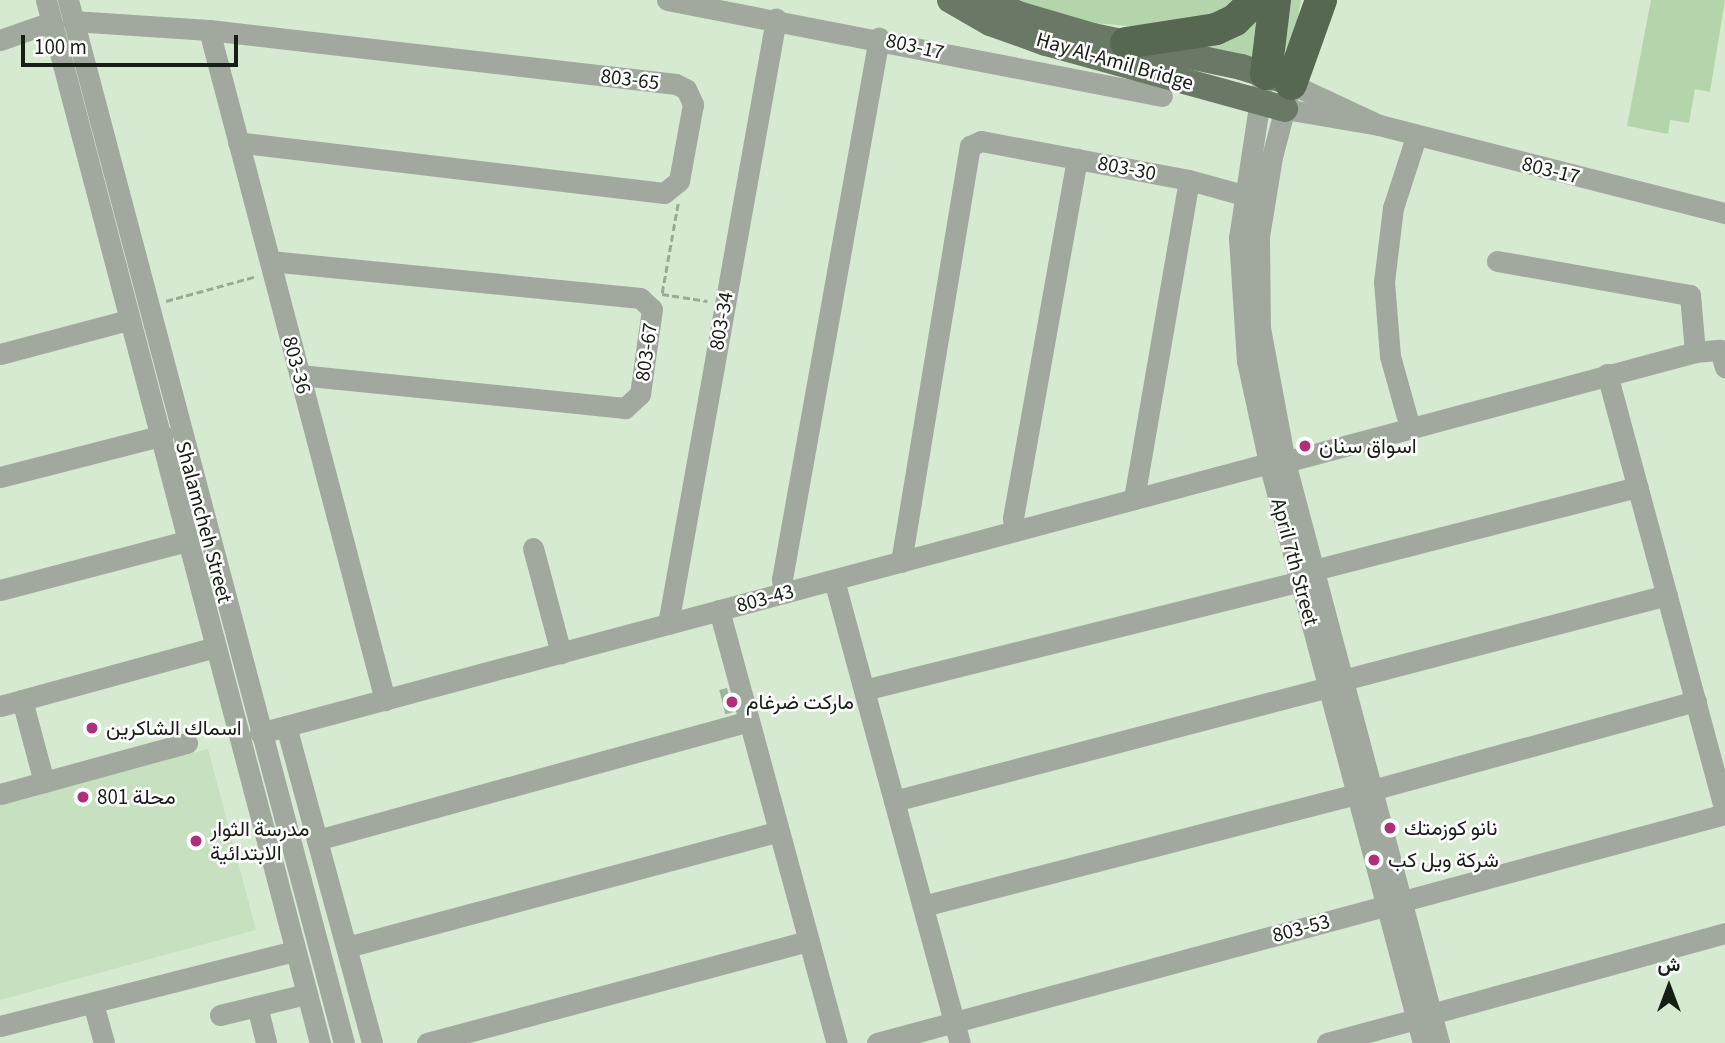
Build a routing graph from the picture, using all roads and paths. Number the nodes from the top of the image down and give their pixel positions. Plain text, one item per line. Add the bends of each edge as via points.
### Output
1 (46, 0) edge
2 (68, 0) edge
3 (667, 0) edge
4 (950, 0) edge
5 (987, 0) edge
6 (1256, 0) edge
7 (1275, 0) edge
8 (1321, 0) edge
9 (776, 19) junction
10 (74, 21) junction
11 (51, 22) junction
12 (209, 30) junction
13 (879, 38) junction
14 (0, 40) edge
15 (1126, 43) junction
16 (1275, 92) junction
17 (1162, 96) dead end
18 (1416, 137) junction
19 (238, 142) junction
20 (1077, 159) junction
21 (1189, 180) junction
22 (674, 190) junction
23 (1243, 195) junction
24 (1725, 213) edge
25 (1497, 261) dead end
26 (271, 266) junction
27 (656, 299) junction
28 (724, 303) junction
29 (146, 307) junction
30 (128, 320) junction
31 (1695, 352) junction
32 (0, 354) edge
33 (1723, 359) edge
34 (1607, 374) junction
35 (300, 375) junction
36 (1410, 428) junction
37 (163, 436) junction
38 (1277, 462) junction
39 (0, 477) edge
40 (1638, 487) junction
41 (1134, 499) junction
42 (1015, 531) junction
43 (187, 541) junction
44 (533, 548) dead end
45 (901, 562) junction
46 (1307, 576) junction
47 (834, 580) junction
48 (0, 590) edge
49 (784, 593) junction
50 (1667, 595) junction
51 (719, 610) junction
52 (668, 624) junction
53 (215, 647) junction
54 (561, 653) junction
55 (1336, 684) junction
56 (864, 690) junction
57 (22, 700) junction
58 (385, 700) junction
59 (1696, 701) junction
60 (0, 706) edge
61 (749, 720) junction
62 (286, 726) junction
63 (260, 733) junction
64 (187, 743) dead end
65 (44, 782) junction
66 (1364, 792) junction
67 (0, 794) edge
68 (894, 801) junction
69 (1725, 812) edge
70 (779, 831) junction
71 (317, 839) junction
72 (1394, 903) junction
73 (923, 906) junction
74 (1725, 933) edge
75 (809, 941) junction
76 (347, 947) junction
77 (294, 951) junction
78 (306, 994) junction
79 (93, 1003) junction
80 (257, 1006) junction
81 (220, 1015) dead end
82 (1424, 1017) junction
83 (954, 1022) junction
84 (0, 1026) edge
85 (104, 1043) edge
86 (266, 1043) edge
87 (320, 1043) edge
88 (344, 1043) edge
89 (372, 1043) edge
90 (427, 1043) edge
91 (837, 1043) edge
92 (877, 1043) edge
93 (960, 1043) edge
94 (1327, 1043) edge
95 (1423, 1043) edge
96 (1439, 1043) edge

1 - 11 street, Shalamcheh Street
2 - 10 street, Shalamcheh Street
3 - 9 street, 803-17
4 - 16 main road, Hay Al-Amil Bridge via 990,23 1046,43
5 - 15 main road, Hay Al-Amil Bridge via 1018,15
6 - 15 highway via 1216,29
7 - 16 highway
8 - 16 highway
9 - 13 street, 803-17
9 - 28 street, 803-34
10 - 12 street, 803-65
10 - 29 street, Shalamcheh Street
11 - 14 street
11 - 30 street, Shalamcheh Street
12 - 19 street, 803-36
12 - 22 street, 803-65 via 681,86 692,104
13 - 17 street, 803-17
13 - 49 street via 782,579
15 - 16 main road, Hay Al-Amil Bridge
16 - 18 street, 803-17
16 - 23 street, April 7th Street
16 - 38 street, April 7th Street via 1258,297
18 - 24 street, 803-17
18 - 36 street via 1393,208 1384,282 1390,356
19 - 22 street via 664,193
19 - 26 street, 803-36
20 - 21 street, 803-30
20 - 42 street, 803-30 via 1013,517
20 - 45 street via 981,141 968,150
21 - 23 street, 803-30
21 - 41 street
22 - 27 path via 678,206
23 - 38 street, April 7th Street via 1239,268 1243,330
25 - 31 street via 1689,295
26 - 27 street, 803-67
26 - 29 path
26 - 35 street, 803-36
27 - 28 path
27 - 35 street, 803-67 via 640,394 625,408
28 - 52 street, 803-34
29 - 63 street, Shalamcheh Street
30 - 32 street
30 - 37 street, Shalamcheh Street
31 - 33 street, 803-43
31 - 34 street, 803-43
34 - 36 street, 803-43
34 - 40 street
35 - 58 street, 803-36
36 - 38 street, 803-43
37 - 39 street
37 - 43 street, Shalamcheh Street
38 - 41 street, 803-43
38 - 46 street, April 7th Street
40 - 46 street
40 - 50 street
41 - 42 street, 803-43
42 - 45 street, 803-43
43 - 48 street
43 - 53 street, Shalamcheh Street
44 - 54 street
45 - 47 street, 803-43
46 - 55 street, April 7th Street
46 - 56 street
47 - 49 street, 803-43
47 - 56 street
49 - 51 street, 803-43
50 - 55 street
50 - 59 street
51 - 52 street, 803-43
51 - 61 street
52 - 54 street, 803-43
53 - 57 street
53 - 77 street, Shalamcheh Street
54 - 58 street, 803-43
55 - 66 street, April 7th Street
55 - 68 street
56 - 68 street
57 - 60 street
57 - 65 street
58 - 62 street, 803-43
59 - 66 street
59 - 69 street
61 - 70 street
61 - 71 street
62 - 63 street, 803-43
62 - 71 street
63 - 88 street, Shalamcheh Street
64 - 65 street
65 - 67 street
66 - 72 street, April 7th Street
66 - 73 street
68 - 73 street
69 - 72 street, 803-53
70 - 75 street
70 - 76 street
71 - 76 street
72 - 82 street, April 7th Street
72 - 83 street, 803-53
73 - 83 street
74 - 82 street
75 - 90 street
75 - 91 street
76 - 89 street
77 - 78 street, Shalamcheh Street
77 - 79 street
78 - 80 street
78 - 87 street, Shalamcheh Street
79 - 84 street
79 - 85 street
80 - 81 street
80 - 86 street
82 - 94 street
82 - 95 street, April 7th Street
82 - 96 street, April 7th Street
83 - 92 street, 803-53
83 - 93 street

